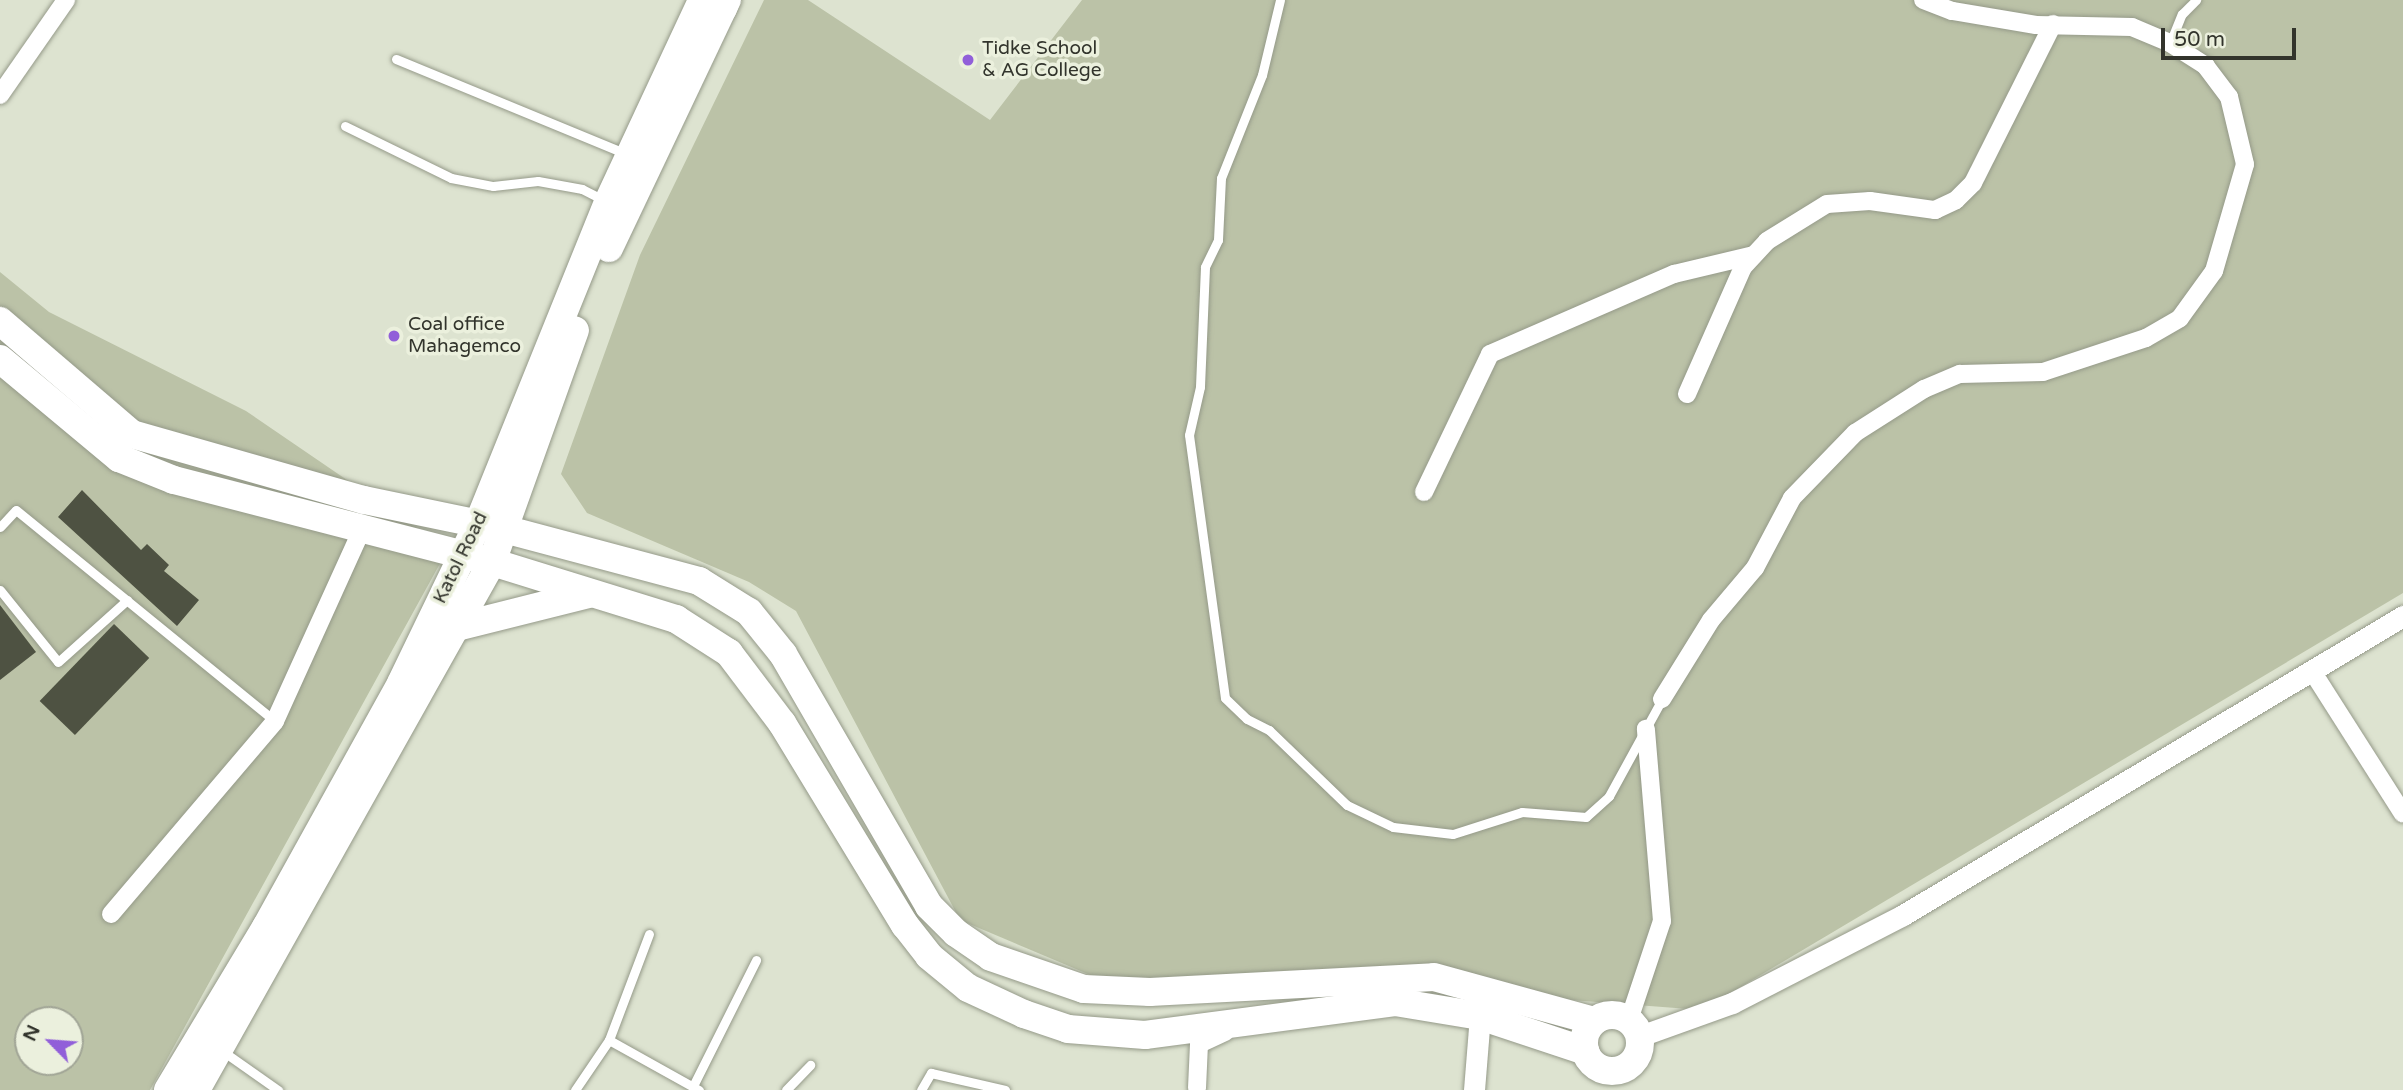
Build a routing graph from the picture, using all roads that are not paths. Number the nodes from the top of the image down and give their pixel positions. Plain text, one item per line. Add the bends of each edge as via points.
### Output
1 (66, 0) edge
2 (1280, 0) edge
3 (1923, 0) edge
4 (2196, 0) edge
5 (719, 2) edge
6 (2053, 24) junction
7 (2170, 43) junction
8 (396, 59) dead end
9 (0, 95) edge
10 (345, 126) dead end
11 (628, 155) junction
12 (608, 202) junction
13 (1754, 255) junction
14 (0, 321) edge
15 (0, 359) edge
16 (1687, 394) dead end
17 (1424, 492) dead end
18 (491, 526) junction
19 (0, 527) edge
20 (362, 528) junction
21 (462, 557) junction
22 (492, 562) junction
23 (0, 590) edge
24 (591, 593) junction
25 (127, 600) junction
26 (2403, 616) edge
27 (457, 627) junction
28 (2312, 671) junction
29 (1662, 699) joint
30 (275, 721) junction
31 (1646, 729) junction
32 (2403, 814) edge
33 (111, 914) dead end
34 (649, 934) dead end
35 (756, 960) dead end
36 (1480, 1016) junction
37 (1594, 1021) junction
38 (1248, 1023) junction
39 (1635, 1028) junction
40 (609, 1040) junction
41 (220, 1049) junction
42 (1585, 1051) junction
43 (810, 1065) dead end
44 (1622, 1081) edge
45 (696, 1088) edge
46 (1197, 1088) edge
47 (167, 1090) edge
48 (196, 1090) edge
49 (278, 1090) edge
50 (575, 1090) edge
51 (786, 1090) edge
52 (921, 1090) edge
53 (1005, 1090) edge
54 (1474, 1090) edge

1 - 9 street
2 - 31 lane via 1262,75 1221,178 1218,240 1205,267 1201,377 1189,435 1225,698 1247,719 1269,730 1348,805 1393,827 1417,832 1452,834 1522,812 1586,817 1609,796
3 - 6 street via 2000,20
4 - 7 lane via 2182,14
5 - 11 main road, Katol Road
5 - 18 main road, Katol Road via 585,300
6 - 7 street via 2132,27
6 - 13 street via 1989,156 1956,200 1935,210 1870,201 1827,204 1804,215
7 - 29 street via 2206,66 2229,97 2245,164 2214,271 2193,302 2180,318 2146,338 2098,357 2043,372 1960,374 1924,388 1856,433 1792,498 1755,568 1711,620
8 - 11 lane
10 - 12 lane via 451,178 493,186 538,181 582,189
11 - 12 main road, Katol Road
12 - 18 main road, Katol Road
13 - 16 street via 1743,267
13 - 17 street via 1674,274 1490,354
14 - 18 main road via 132,434 364,500
15 - 20 main road via 119,458 174,480
18 - 21 main road, Katol Road
18 - 22 main road, Katol Road
18 - 37 main road via 699,582 749,612 783,654 929,906 956,933 992,957 1084,989 1124,991 1434,977
19 - 25 lane via 16,510
20 - 21 main road
20 - 30 street
21 - 22 main road
21 - 47 main road, Katol Road via 331,813
22 - 24 main road
22 - 27 main road, Katol Road
23 - 25 lane via 58,662
24 - 27 main road
24 - 38 main road via 676,619 729,653 782,723 905,925 929,956 968,988 1068,1029 1145,1035
25 - 30 lane
26 - 28 street
27 - 41 main road, Katol Road
28 - 32 street
28 - 39 street via 1903,915 1732,1003
29 - 31 lane
30 - 33 street
31 - 39 street via 1662,921
34 - 40 lane
35 - 45 lane
36 - 38 main road via 1395,1002
36 - 42 main road
36 - 54 street
37 - 39 main road via 1618,1015
37 - 42 main road via 1585,1035
38 - 46 street via 1199,1044
39 - 44 main road via 1640,1053
40 - 45 lane
40 - 50 lane
41 - 48 main road, Katol Road
41 - 49 lane
42 - 44 main road via 1602,1071
43 - 51 lane
52 - 53 lane via 931,1073

